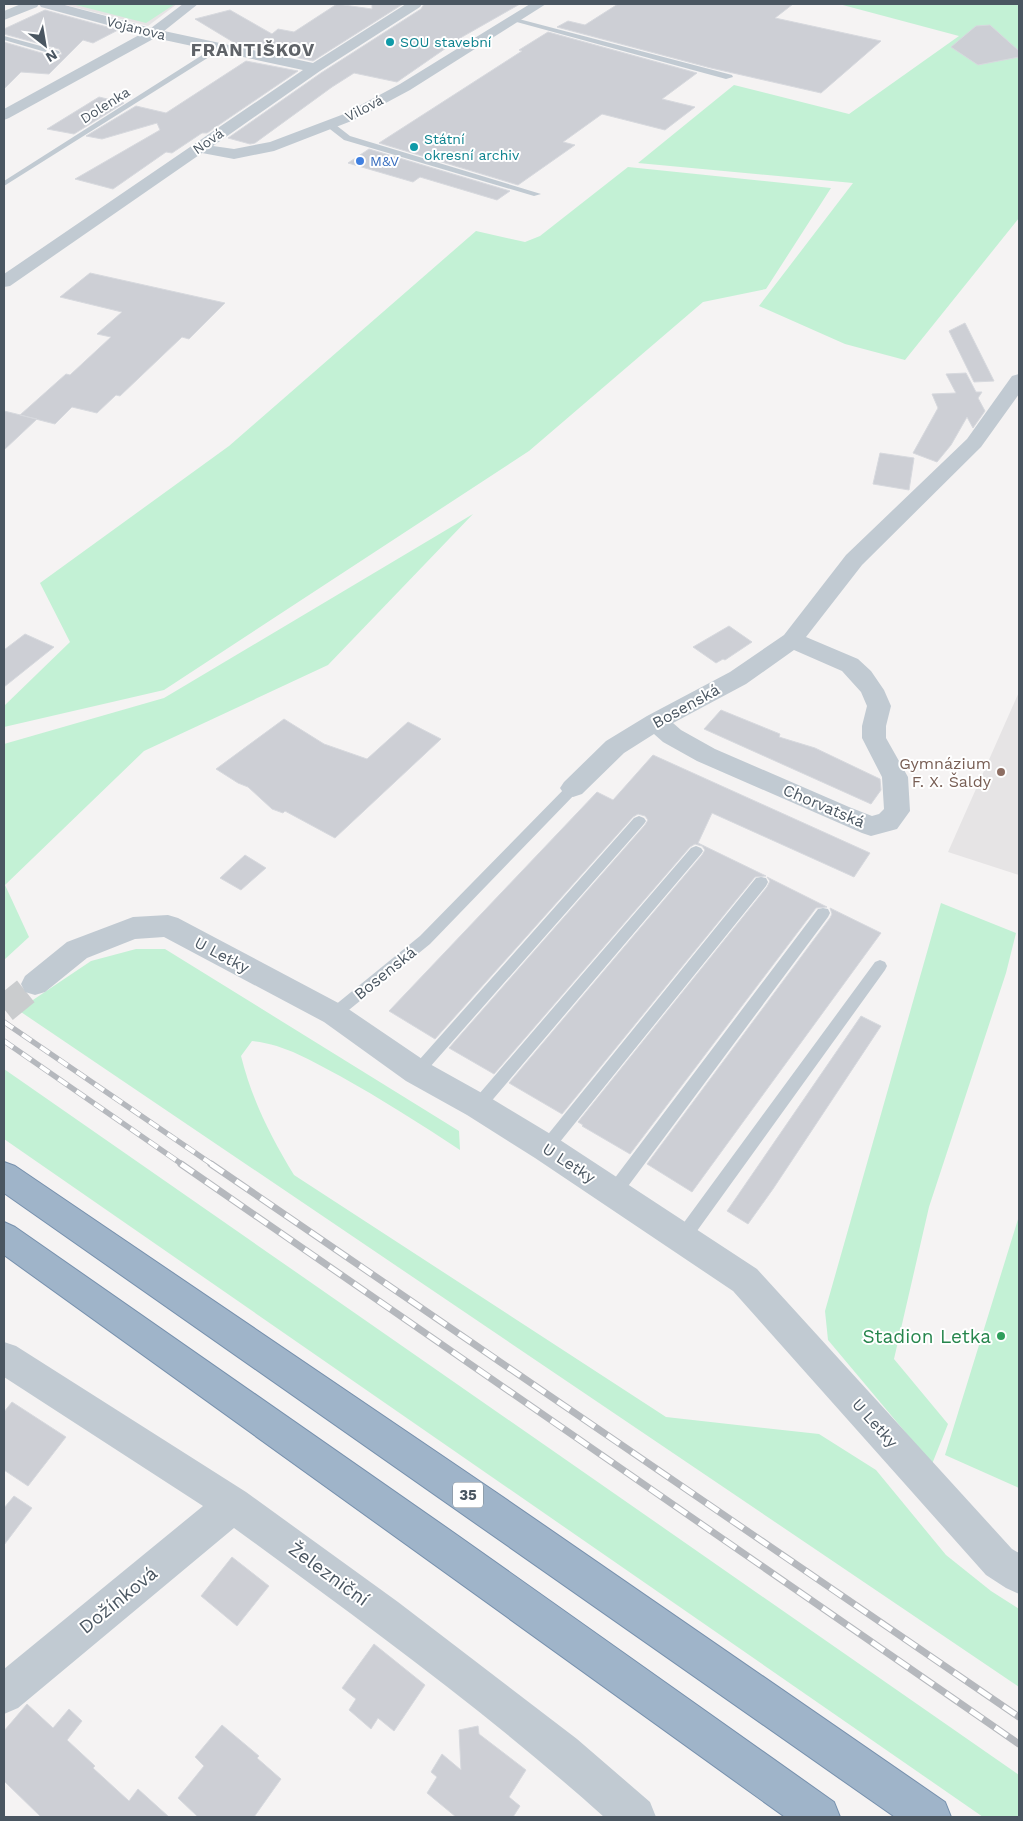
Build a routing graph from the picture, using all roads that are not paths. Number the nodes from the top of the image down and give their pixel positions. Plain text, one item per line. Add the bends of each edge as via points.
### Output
1 (32, 4) edge
2 (46, 4) edge
3 (191, 4) edge
4 (415, 4) edge
5 (539, 4) edge
6 (4, 16) edge
7 (515, 20) junction
8 (153, 33) junction
9 (4, 38) edge
10 (220, 48) junction
11 (56, 53) dead end
12 (315, 68) junction
13 (729, 77) dead end
14 (4, 115) edge
15 (329, 124) junction
16 (198, 148) junction
17 (4, 184) edge
18 (537, 194) dead end
19 (4, 282) edge
20 (1019, 380) edge
21 (792, 640) junction
22 (656, 722) junction
23 (573, 788) joint
24 (640, 821) dead end
25 (696, 852) dead end
26 (761, 882) dead end
27 (823, 913) dead end
28 (880, 966) dead end
29 (35, 984) tunnel mouth
30 (334, 1014) junction
31 (417, 1072) junction
32 (478, 1106) junction
33 (546, 1148) junction
34 (4, 1176) edge
35 (614, 1192) junction
36 (4, 1237) edge
37 (683, 1237) junction
38 (4, 1358) edge
39 (233, 1506) junction
40 (1019, 1575) edge
41 (4, 1694) edge
42 (635, 1817) edge
43 (819, 1817) edge
44 (930, 1817) edge

1 - 6 street
2 - 8 street, Vojanova
3 - 8 street
4 - 12 street, Nová
5 - 7 street, Vilová
7 - 13 lane
7 - 15 street, Vilová via 404,87 349,117
8 - 10 street, Vojanova
8 - 14 street
9 - 11 lane
10 - 12 street, Vojanova
10 - 17 lane, Dolenka
12 - 16 street, Nová
15 - 16 street, Vilová via 274,146 234,154
15 - 18 lane via 347,138
16 - 19 street, Nová
20 - 21 street, Bosenská via 974,443 854,560
21 - 22 street, Bosenská via 738,678
21 - 22 street, Chorvatská via 850,665 872,690 879,706 874,738 894,777 897,811 888,822 871,826 840,814 706,755 672,736
22 - 23 street, Bosenská via 615,747
23 - 30 lane, Bosenská via 425,940
24 - 31 lane
25 - 32 lane
26 - 33 lane
27 - 35 lane
28 - 37 lane
29 - 30 street, U Letky via 77,950 133,928 168,926
30 - 31 street, U Letky
31 - 32 street, U Letky
32 - 33 street, U Letky
33 - 35 street, U Letky
34 - 44 highway, 35
35 - 37 street, U Letky
36 - 43 highway
37 - 40 street, U Letky via 745,1280 999,1562
38 - 39 street, Železniční
39 - 41 street, Dožínková
39 - 42 street, Železniční via 408,1633 563,1753

